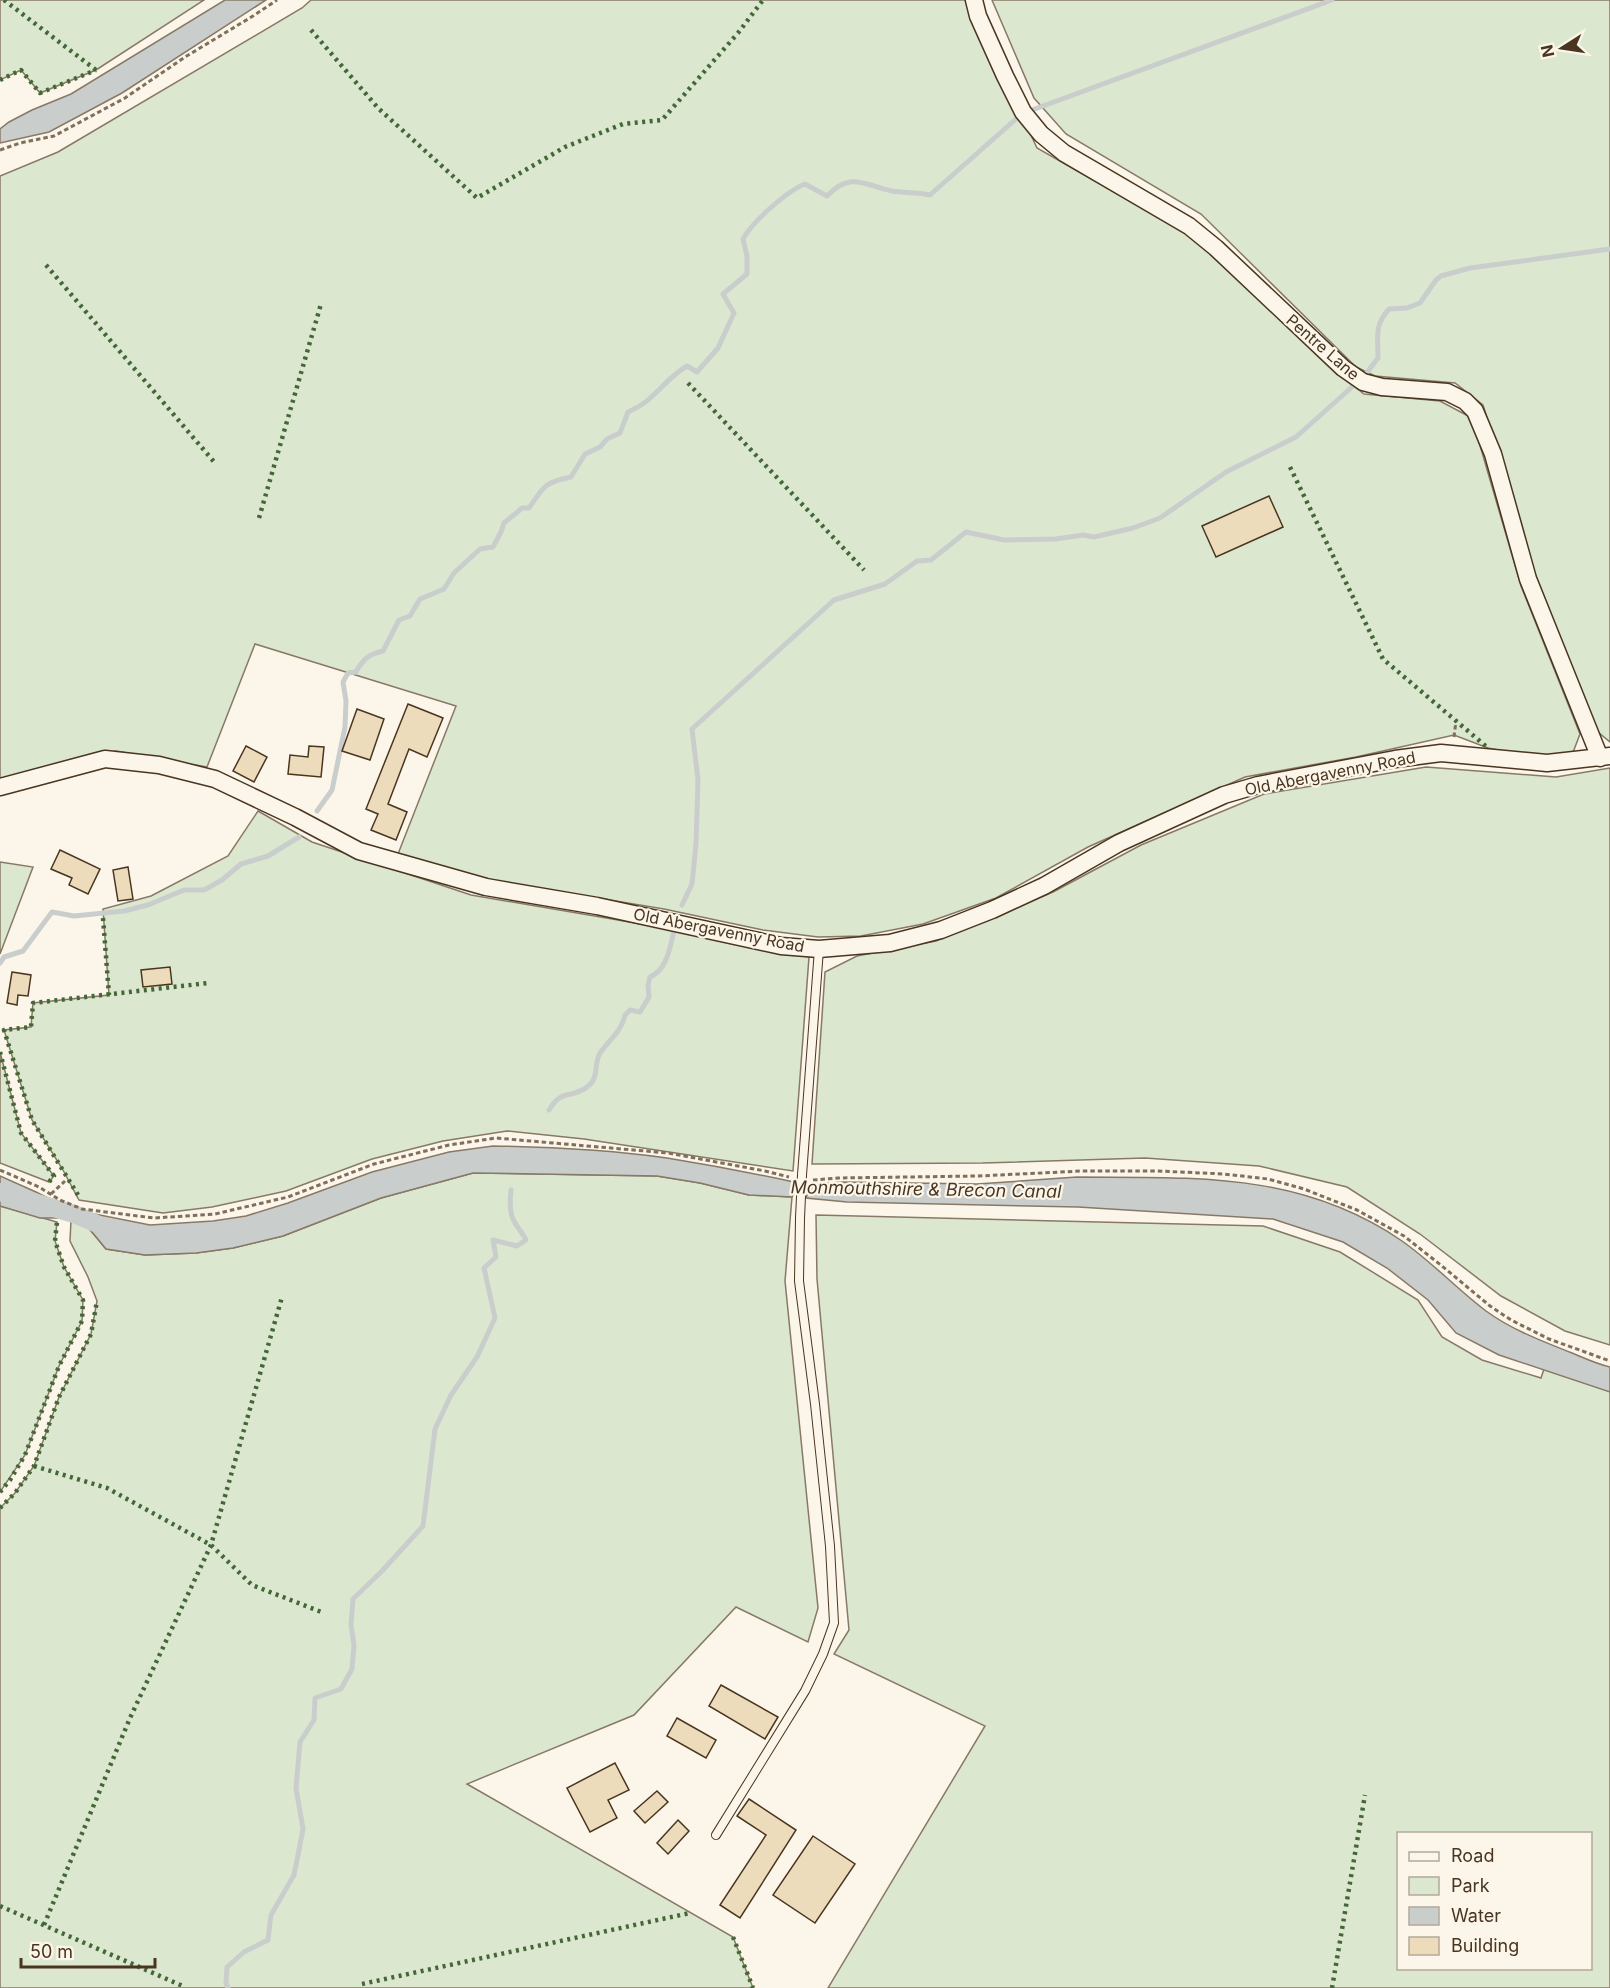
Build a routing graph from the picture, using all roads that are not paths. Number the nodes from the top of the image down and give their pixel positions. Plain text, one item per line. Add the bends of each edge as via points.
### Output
1 (974, 0) edge
2 (1605, 757) edge
3 (0, 787) edge
4 (819, 949) junction
5 (716, 1835) dead end

1 - 2 street, Pentre Lane via 1023,112 1064,153 1189,226 1363,382 1447,392 1475,411 1493,454 1528,579
2 - 4 street, Old Abergavenny Road via 1547,763 1441,753 1258,784 1224,795 1119,843 1044,886 941,930 890,943
3 - 4 street, Old Abergavenny Road via 105,759 159,765 215,779 359,851 486,888 597,906 781,946
4 - 5 lane, bridge via 798,1177 799,1281 830,1546 834,1623 805,1691

